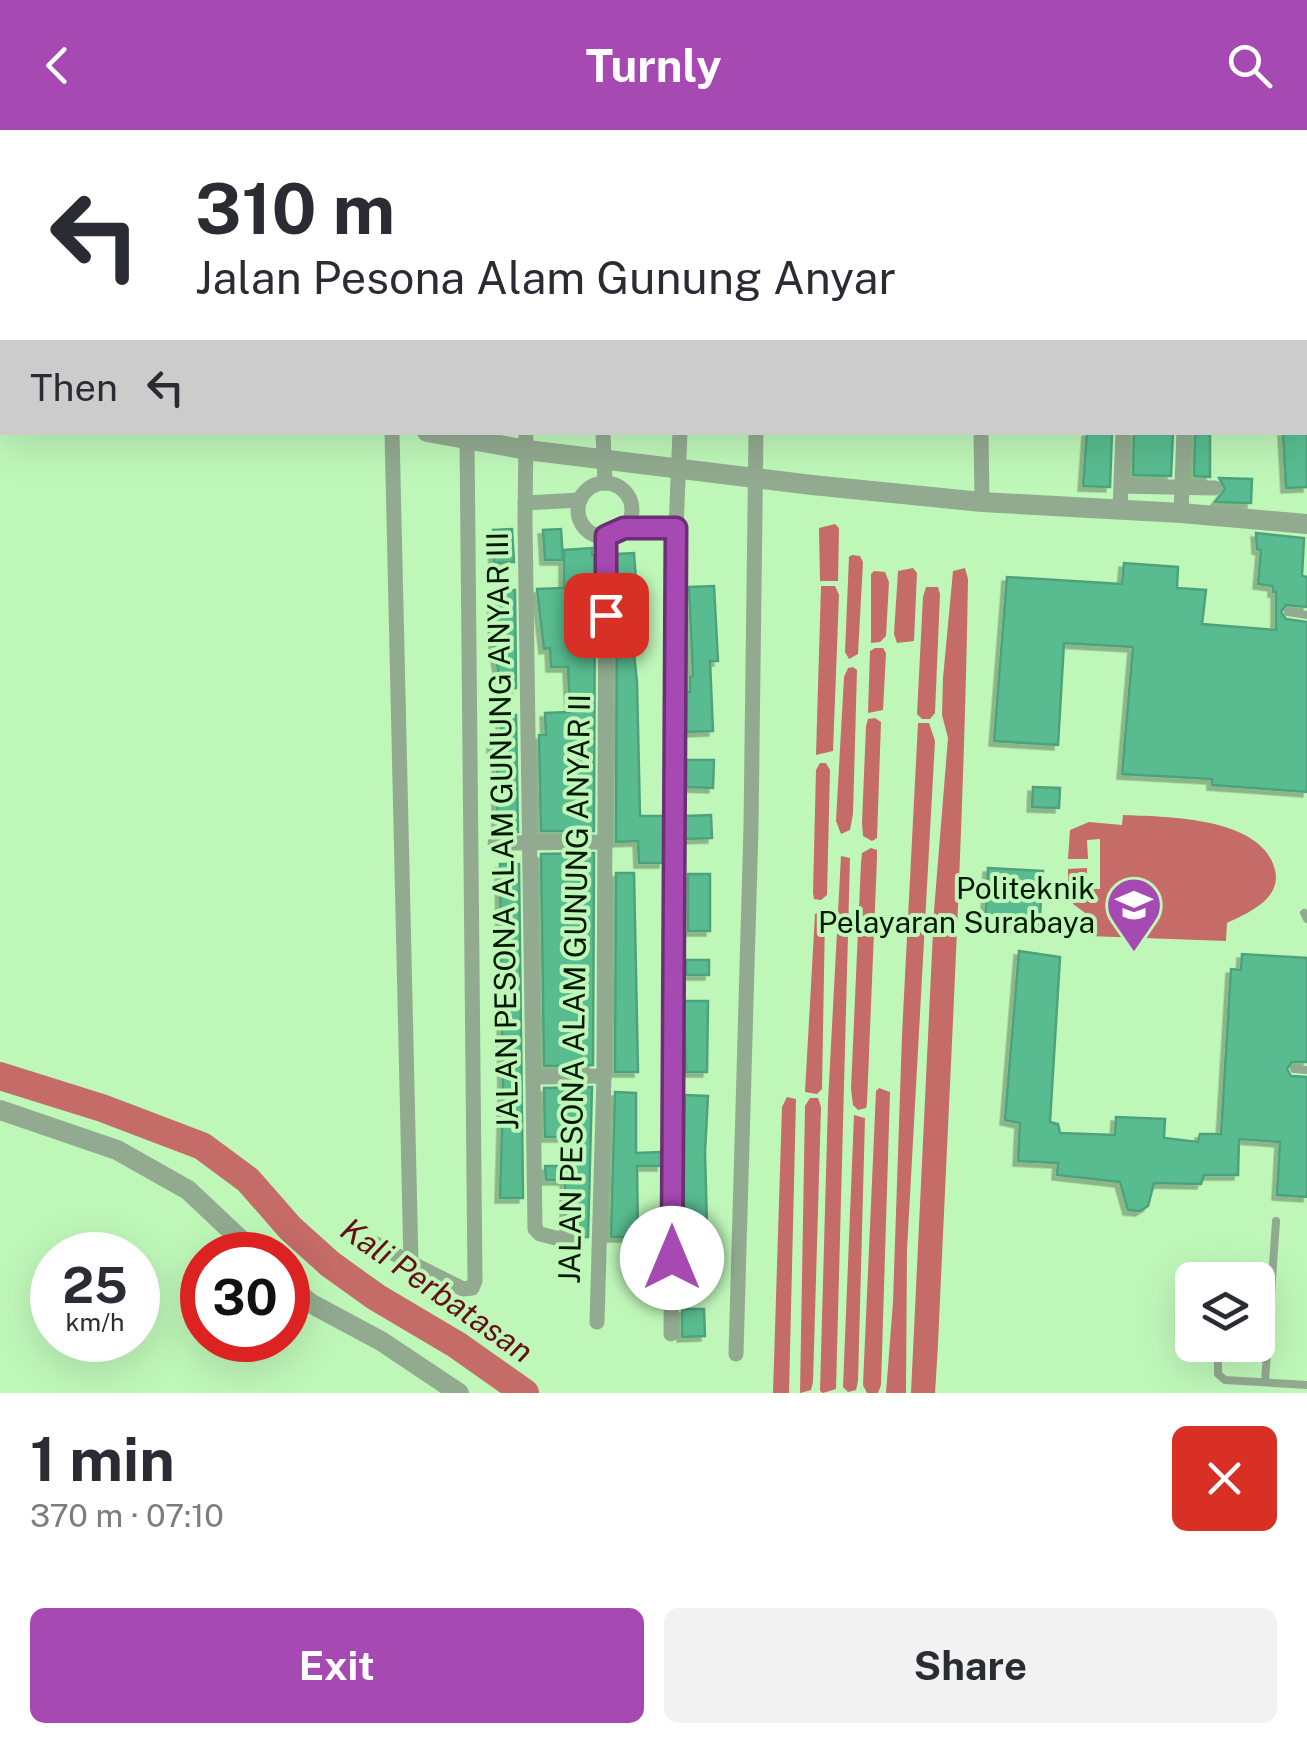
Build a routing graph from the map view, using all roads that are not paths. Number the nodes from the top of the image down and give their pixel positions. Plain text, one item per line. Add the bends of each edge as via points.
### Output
1 (392, 435) edge
2 (442, 435) edge
3 (603, 435) edge
4 (680, 435) edge
5 (756, 435) edge
6 (981, 435) edge
7 (1124, 435) edge
8 (1184, 435) edge
9 (467, 440) junction
10 (526, 441) edge
11 (603, 458) junction
12 (679, 468) junction
13 (756, 478) junction
14 (605, 483) junction
15 (1121, 486) junction
16 (1184, 488) junction
17 (1214, 488) dead end
18 (580, 500) junction
19 (982, 502) junction
20 (525, 504) junction
21 (1120, 509) junction
22 (1182, 513) junction
23 (1307, 524) edge
24 (624, 528) junction
25 (676, 528) junction
26 (606, 536) junction
27 (1288, 612) dead end
28 (1307, 615) edge
29 (605, 842) junction
30 (529, 843) junction
31 (495, 844) dead end
32 (1294, 1069) dead end
33 (1307, 1070) edge
34 (604, 1076) junction
35 (534, 1077) junction
36 (0, 1110) edge
37 (1276, 1222) dead end
38 (233, 1232) edge
39 (572, 1242) dead end
40 (376, 1244) dead end
41 (411, 1264) junction
42 (310, 1304) edge
43 (597, 1322) dead end
44 (671, 1334) dead end
45 (736, 1354) dead end
46 (1219, 1362) edge
47 (1265, 1382) junction
48 (1307, 1385) edge
49 (459, 1393) edge

1 - 41 street
2 - 9 street
3 - 11 street
4 - 12 street
5 - 13 street
6 - 19 street
7 - 15 street
8 - 16 street
9 - 10 street
9 - 41 street via 475,1281 463,1290
10 - 11 street
10 - 20 street, JALAN PESONA ALAM GUNUNG ANYAR III
11 - 12 street
11 - 14 street
12 - 13 street
12 - 25 street
13 - 19 street
13 - 45 street
14 - 18 street
14 - 24 street via 630,499
15 - 16 street
15 - 21 street
16 - 17 street
16 - 22 street
18 - 20 street
18 - 26 street via 586,529
19 - 21 street
20 - 30 street, JALAN PESONA ALAM GUNUNG ANYAR III
21 - 22 street
22 - 23 street
24 - 25 street
24 - 26 street
25 - 44 street
26 - 29 street, JALAN PESONA ALAM GUNUNG ANYAR II
27 - 28 lane
29 - 30 street
29 - 34 street, JALAN PESONA ALAM GUNUNG ANYAR II
30 - 31 street
30 - 35 street, JALAN PESONA ALAM GUNUNG ANYAR III
32 - 33 lane
34 - 35 street
34 - 43 street, JALAN PESONA ALAM GUNUNG ANYAR II
35 - 39 street, JALAN PESONA ALAM GUNUNG ANYAR III via 536,1230
36 - 38 street via 117,1150 188,1190
37 - 47 lane
40 - 41 street
42 - 49 street
46 - 47 lane via 1220,1378
47 - 48 lane

